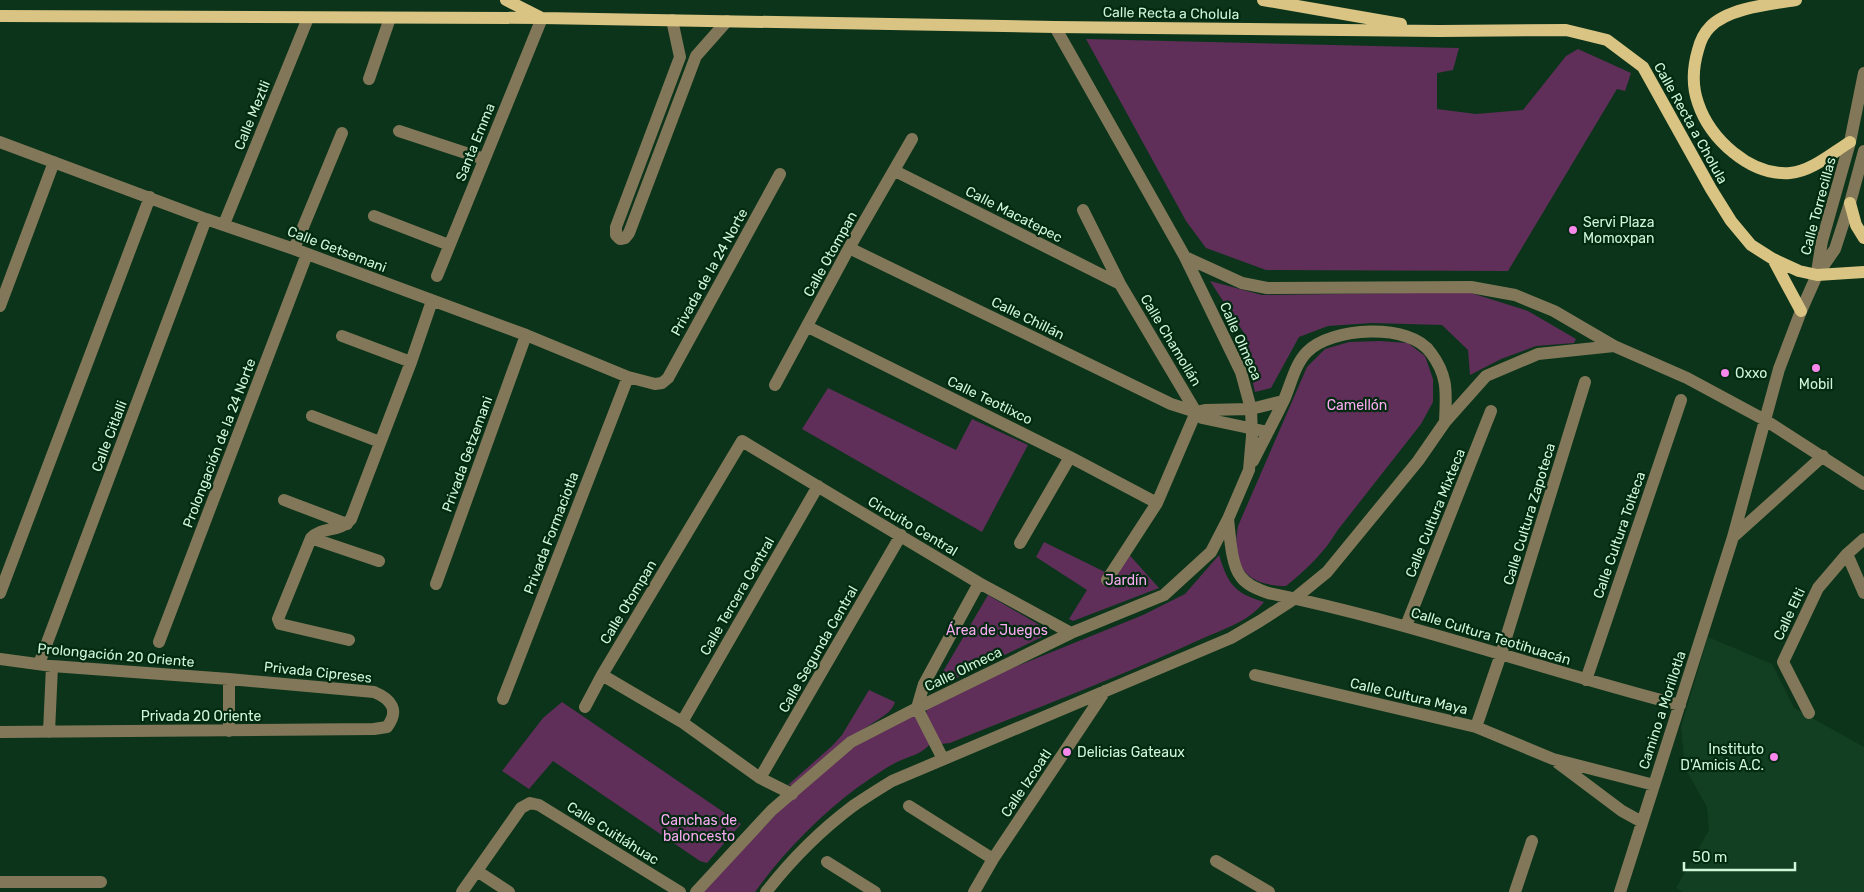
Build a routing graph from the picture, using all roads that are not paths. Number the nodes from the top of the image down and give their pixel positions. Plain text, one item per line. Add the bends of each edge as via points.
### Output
1 (506, 0) edge
2 (1263, 0) edge
3 (1796, 0) edge
4 (0, 16) edge
5 (308, 18) junction
6 (390, 18) junction
7 (542, 18) junction
8 (672, 20) junction
9 (727, 21) junction
10 (1055, 27) junction
11 (1439, 31) junction
12 (1864, 73) edge
13 (369, 79) dead end
14 (399, 131) dead end
15 (342, 133) dead end
16 (912, 139) dead end
17 (0, 142) edge
18 (1850, 142) junction
19 (1864, 151) edge
20 (484, 159) junction
21 (54, 162) junction
22 (895, 171) junction
23 (780, 174) dead end
24 (150, 196) junction
25 (1850, 204) junction
26 (1083, 210) dead end
27 (374, 216) dead end
28 (206, 218) junction
29 (224, 224) junction
30 (1864, 238) edge
31 (450, 245) junction
32 (849, 248) junction
33 (294, 249) junction
34 (307, 254) junction
35 (1185, 257) junction
36 (1773, 260) junction
37 (1864, 272) edge
38 (1817, 275) junction
39 (437, 276) dead end
40 (1120, 284) junction
41 (432, 301) junction
42 (0, 306) edge
43 (1801, 311) junction
44 (808, 327) junction
45 (526, 335) junction
46 (342, 336) dead end
47 (1614, 346) junction
48 (410, 362) junction
49 (628, 377) junction
50 (1585, 382) dead end
51 (662, 384) joint
52 (775, 386) dead end
53 (1681, 400) dead end
54 (1283, 401) junction
55 (1251, 409) junction
56 (1491, 411) dead end
57 (1196, 412) junction
58 (312, 416) dead end
59 (1765, 420) junction
60 (1445, 422) junction
61 (1252, 428) junction
62 (1268, 432) junction
63 (742, 440) joint
64 (380, 442) junction
65 (1823, 456) junction
66 (1070, 457) junction
67 (1249, 470) junction
68 (1864, 484) edge
69 (818, 486) junction
70 (284, 500) dead end
71 (1157, 503) junction
72 (1228, 520) junction
73 (346, 524) junction
74 (901, 535) junction
75 (311, 538) junction
76 (1734, 538) junction
77 (1864, 539) edge
78 (1020, 543) dead end
79 (1848, 554) junction
80 (379, 561) dead end
81 (1108, 580) dead end
82 (979, 583) junction
83 (436, 584) dead end
84 (0, 593) edge
85 (1864, 593) edge
86 (1294, 598) junction
87 (1406, 626) junction
88 (1071, 634) junction
89 (349, 640) dead end
90 (159, 642) dead end
91 (1501, 654) junction
92 (0, 659) edge
93 (45, 665) junction
94 (602, 675) junction
95 (1255, 675) dead end
96 (229, 679) junction
97 (1586, 680) junction
98 (1106, 691) junction
99 (503, 699) dead end
100 (1680, 705) junction
101 (585, 707) dead end
102 (917, 708) junction
103 (392, 713) joint
104 (1809, 713) dead end
105 (682, 722) junction
106 (1476, 727) junction
107 (229, 731) junction
108 (0, 732) edge
109 (49, 732) junction
110 (943, 759) junction
111 (1553, 759) junction
112 (760, 778) junction
113 (1654, 785) junction
114 (792, 794) junction
115 (909, 806) dead end
116 (1642, 822) junction
117 (1532, 841) dead end
118 (994, 859) junction
119 (1216, 861) dead end
120 (827, 862) dead end
121 (477, 871) junction
122 (0, 882) edge
123 (101, 882) dead end
124 (462, 892) edge
125 (509, 892) edge
126 (680, 892) edge
127 (696, 892) edge
128 (766, 892) edge
129 (875, 892) edge
130 (974, 892) edge
131 (1269, 892) edge
132 (1514, 892) edge
133 (1620, 892) edge

1 - 7 main road
2 - 11 main road
3 - 18 main road via 1732,12 1710,27 1700,41 1695,59 1694,84 1698,104 1716,135 1736,154 1775,172 1803,170
4 - 5 main road, Calle Recta a Cholula
5 - 6 main road, Calle Recta a Cholula
5 - 29 street, Calle Meztli
6 - 7 main road, Calle Recta a Cholula
6 - 13 street
7 - 8 main road, Calle Recta a Cholula
7 - 20 street, Santa Emma
8 - 9 main road, Calle Recta a Cholula
8 - 9 street via 680,57 616,227 616,235 620,239 629,233 696,56
9 - 10 main road, Calle Recta a Cholula
10 - 11 main road, Calle Recta a Cholula
10 - 35 street, Calle Olmeca
11 - 36 main road, Calle Recta a Cholula via 1566,30 1607,40 1643,66 1730,221 1751,245
12 - 18 street, Calle Torrecillas
14 - 20 street
15 - 33 street
16 - 22 street, Calle Otompan
17 - 21 street, Calle Getsemani
18 - 38 street, Calle Torrecillas via 1822,241
19 - 25 street, Calle Torrecillas
20 - 31 street, Santa Emma
21 - 24 street, Calle Getsemani
21 - 42 street
22 - 32 street, Calle Otompan
22 - 40 street, Calle Macatepec
23 - 51 street, Privada de la 24 Norte
24 - 28 street, Calle Getsemani
24 - 84 street
25 - 30 main road
25 - 38 street, Calle Torrecillas via 1835,249
26 - 40 street, Calle Chamollán
27 - 31 street
28 - 29 street, Calle Getsemani
28 - 93 street, Calle Citlalli
29 - 33 street, Calle Getsemani
31 - 39 street, Santa Emma
32 - 44 street, Calle Otompan
32 - 57 street, Calle Chillán via 1171,404
33 - 34 street, Calle Getsemani
34 - 41 street, Calle Getsemani
34 - 90 street, Prolongación de la 24 Norte
35 - 47 street via 1242,283 1267,288 1471,287 1514,295 1554,311
35 - 55 street, Calle Olmeca via 1241,372
36 - 38 main road, Calle Recta a Cholula
36 - 43 main road
37 - 38 main road, Calle Recta a Cholula
38 - 43 street, Camino a Morillotla
40 - 57 street, Calle Chamollán
41 - 45 street, Calle Getsemani
41 - 48 street
43 - 59 street, Camino a Morillotla
44 - 52 street, Calle Otompan
44 - 66 street, Calle Teotlixco
45 - 49 street, Calle Getsemani
45 - 83 street, Privada Getzemani
46 - 48 street
47 - 59 street via 1687,378
47 - 60 street via 1538,354 1486,376
48 - 64 street
49 - 51 street, Calle Getsemani
49 - 99 street, Privada Formaciotla
50 - 91 street, Calle Cultura Zapoteca
53 - 97 street, Calle Cultura Tolteca
54 - 55 street, Calle Chillán
54 - 60 street via 1299,362 1316,344 1328,338 1357,333 1392,333 1418,342 1430,351 1441,369 1446,383
54 - 62 street
55 - 57 street, Calle Chillán
55 - 61 street, Calle Olmeca
56 - 87 street, Calle Cultura Mixteca
57 - 61 street, Calle Chillán via 1202,418
57 - 71 street
58 - 64 street
59 - 65 street
59 - 76 street, Camino a Morillotla
60 - 86 street via 1418,462 1327,572
61 - 62 street, Calle Chillán
61 - 67 street, Calle Olmeca
62 - 67 street
63 - 69 street, Circuito Central
63 - 94 street, Calle Otompan
64 - 73 street via 351,519
65 - 68 street
65 - 76 street, Camino a Morillotla
66 - 71 street, Calle Teotlixco
66 - 78 street
67 - 72 street, Calle Olmeca
69 - 74 street, Circuito Central
69 - 105 street, Calle Tercera Central
70 - 73 street
71 - 81 street
72 - 86 street, Calle Cultura Teotihuacán via 1240,576 1251,586 1268,593
72 - 88 street, Calle Olmeca via 1211,552 1164,595
73 - 75 street via 316,533
74 - 82 street, Circuito Central
74 - 112 street, Calle Segunda Central
75 - 80 street
75 - 89 street via 278,619 280,624
76 - 100 street, Camino a Morillotla
77 - 79 street, Calle Elti
79 - 85 street
79 - 104 street, Calle Elti via 1818,588 1784,662
82 - 88 street, Circuito Central
82 - 102 street via 924,684
86 - 87 street, Calle Cultura Teotihuacán
86 - 98 street via 1231,638
87 - 91 street, Calle Cultura Teotihuacán
88 - 102 street, Calle Olmeca
91 - 97 street, Calle Cultura Teotihuacán
91 - 106 street, Calle Cultura Zapoteca
92 - 93 street, Prolongación 20 Oriente
93 - 96 street, Prolongación 20 Oriente
93 - 109 street, Calle Citlalli
94 - 101 street, Calle Otompan
94 - 105 street
95 - 106 street, Calle Cultura Maya
96 - 103 street, Privada Cipreses via 374,692 386,697
96 - 107 street
97 - 100 street, Calle Cultura Teotihuacán
98 - 110 street
98 - 118 street, Calle Izcoatl
100 - 113 street, Camino a Morillotla
102 - 110 street
102 - 114 street, Calle Olmeca via 851,742
103 - 107 street, Privada 20 Oriente via 387,727 374,729
105 - 112 street
106 - 111 street, Calle Cultura Maya
107 - 109 street, Privada 20 Oriente
108 - 109 street, Privada 20 Oriente
110 - 128 street via 892,781 853,806 810,843
111 - 113 street, Calle Cultura Maya
111 - 116 street, Calle Cultura Maya via 1622,811
112 - 114 street
113 - 116 street, Camino a Morillotla
114 - 127 street, Calle Olmeca via 772,810
115 - 118 street
116 - 133 street, Camino a Morillotla
117 - 132 street
118 - 130 street, Calle Izcoatl
119 - 131 street
120 - 129 street
121 - 124 street
121 - 125 street
121 - 126 street, Calle Cuitláhuac via 521,808 530,803 539,805
122 - 123 street

